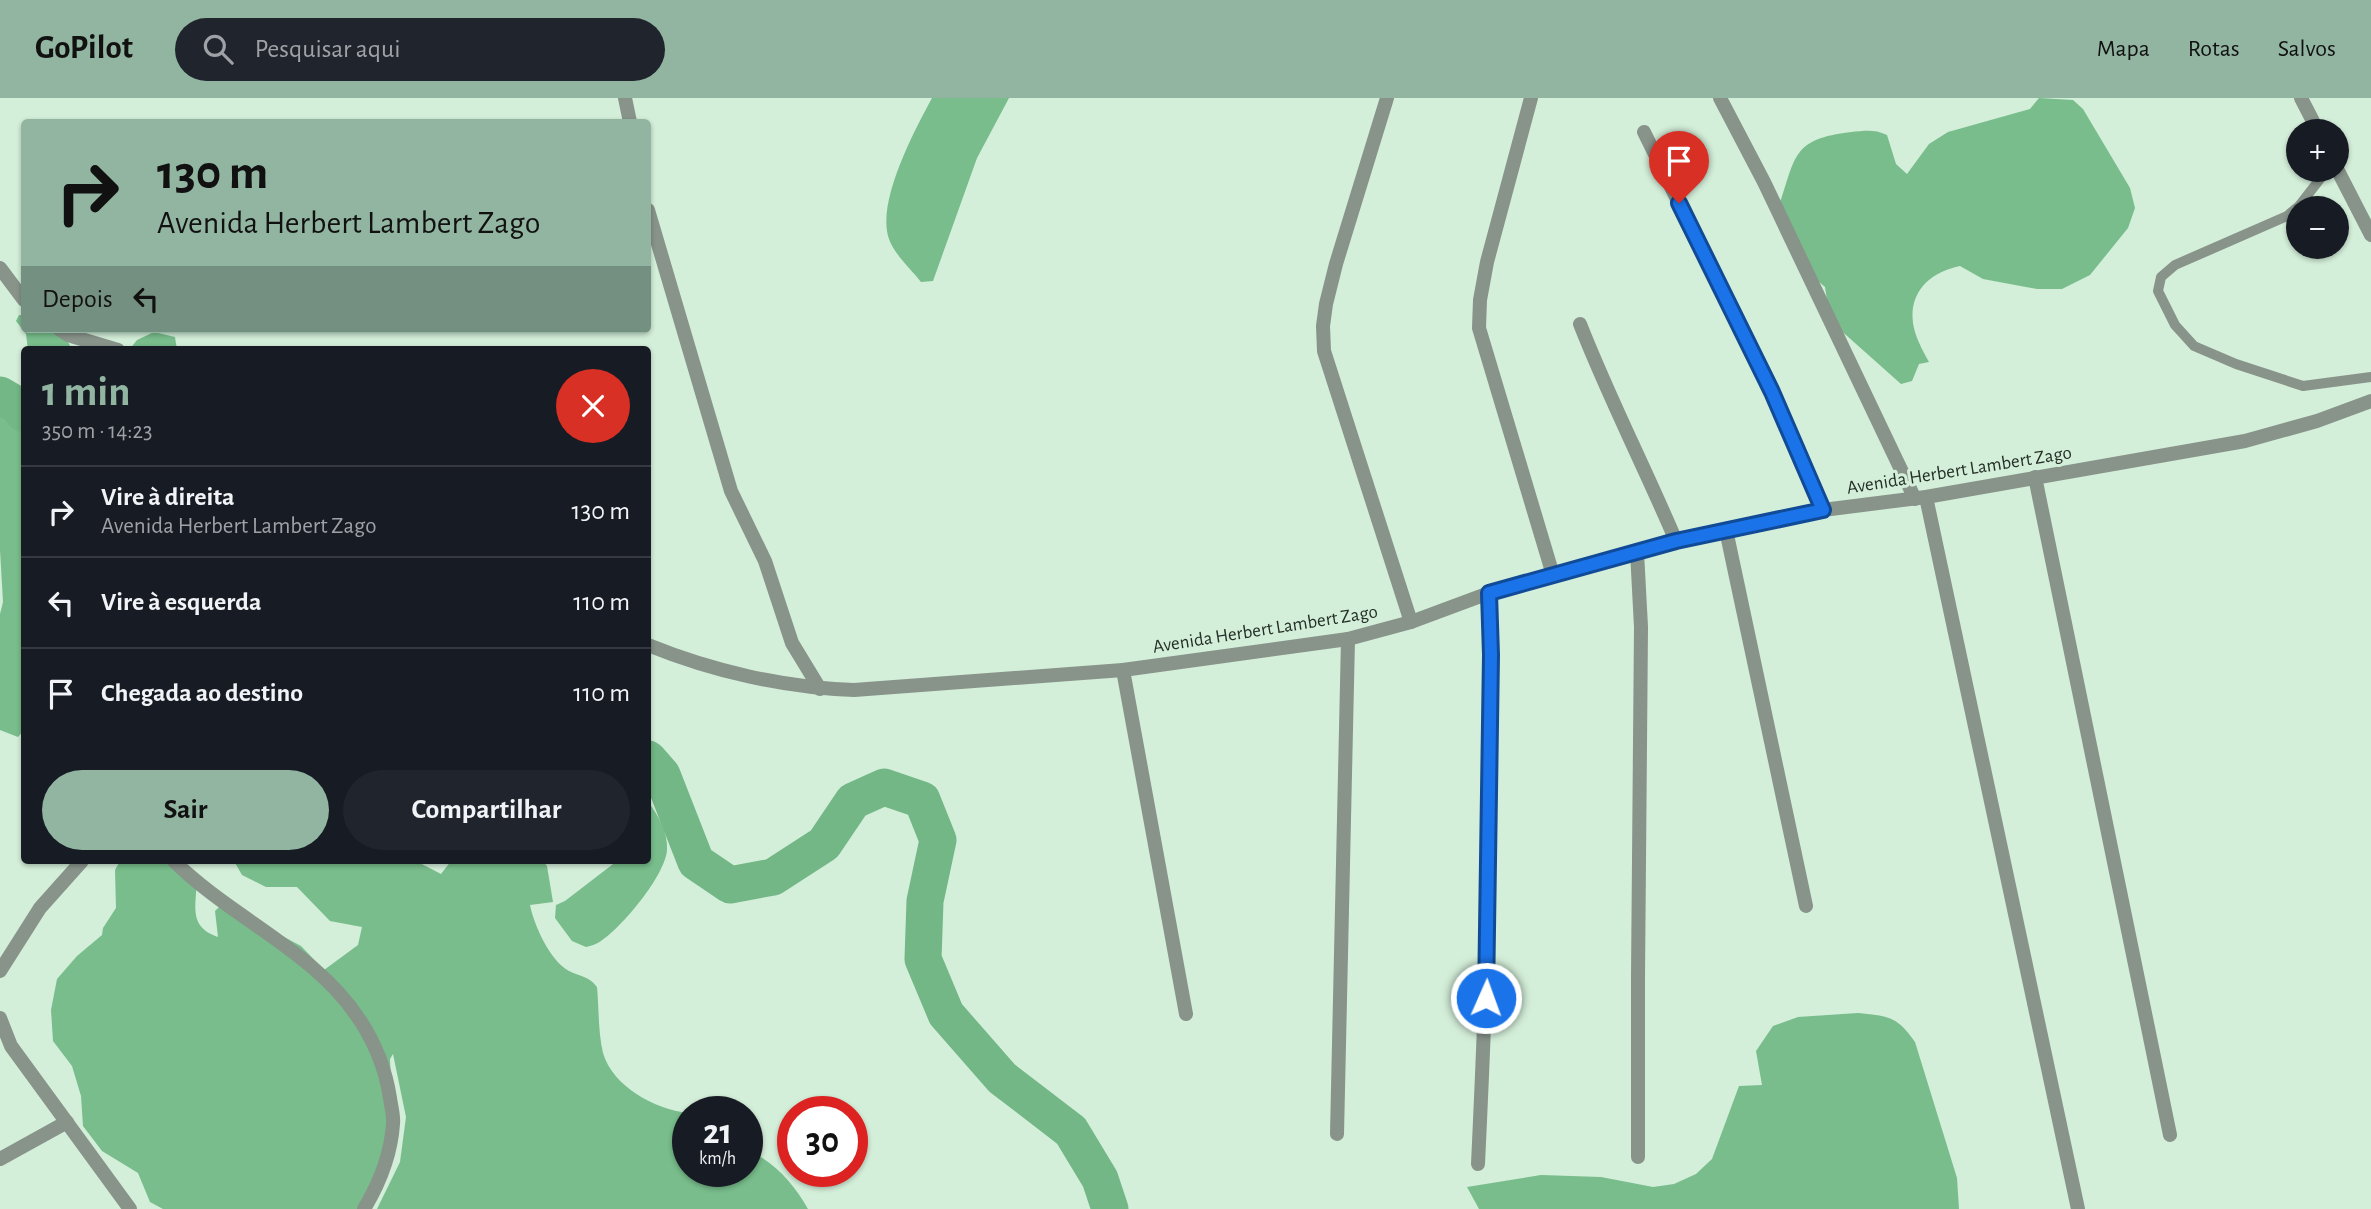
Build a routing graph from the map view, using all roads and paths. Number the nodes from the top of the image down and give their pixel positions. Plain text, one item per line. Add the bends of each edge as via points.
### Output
1 (625, 98) edge
2 (1387, 98) edge
3 (1531, 98) edge
4 (1720, 98) edge
5 (2301, 98) edge
6 (629, 119) edge
7 (2312, 119) edge
8 (1644, 132) dead end
9 (2318, 182) edge
10 (2344, 182) edge
11 (651, 220) edge
12 (2371, 235) edge
13 (0, 268) edge
14 (21, 296) edge
15 (1580, 324) dead end
16 (67, 333) edge
17 (106, 346) edge
18 (2371, 377) edge
19 (2371, 401) edge
20 (2035, 477) junction
21 (1921, 498) junction
22 (1823, 510) junction
23 (1726, 530) junction
24 (1676, 541) junction
25 (1637, 552) junction
26 (1553, 575) junction
27 (1489, 593) junction
28 (1411, 622) junction
29 (1348, 639) junction
30 (651, 646) edge
31 (1123, 670) junction
32 (820, 689) junction
33 (79, 864) edge
34 (178, 864) edge
35 (1806, 906) dead end
36 (0, 971) edge
37 (1186, 1014) dead end
38 (0, 1018) edge
39 (67, 1122) junction
40 (1337, 1134) dead end
41 (2170, 1135) dead end
42 (1638, 1157) dead end
43 (0, 1159) edge
44 (1478, 1164) dead end
45 (130, 1209) edge
46 (364, 1209) edge
47 (2078, 1209) edge

1 - 6 street
2 - 28 street via 1336,264 1323,326 1324,351
3 - 26 street via 1487,261 1479,328
4 - 21 street
5 - 7 street
8 - 22 street via 1772,392
9 - 18 lane via 2287,216 2175,265 2161,277 2158,291 2175,325 2194,345 2236,364 2303,386
10 - 12 street
11 - 32 street via 731,491 765,561 792,643
13 - 14 street
15 - 24 street
16 - 17 street
19 - 20 street, Avenida Herbert Lambert Zago via 2245,441
20 - 21 street, Avenida Herbert Lambert Zago
20 - 41 street
21 - 22 street, Avenida Herbert Lambert Zago
21 - 47 street
22 - 23 street, Avenida Herbert Lambert Zago
23 - 24 street, Avenida Herbert Lambert Zago
23 - 35 street
24 - 25 street, Avenida Herbert Lambert Zago
25 - 26 street, Avenida Herbert Lambert Zago
25 - 42 street via 1641,627
26 - 27 street, Avenida Herbert Lambert Zago
27 - 28 street, Avenida Herbert Lambert Zago
27 - 44 street via 1487,970
28 - 29 street, Avenida Herbert Lambert Zago
29 - 31 street, Avenida Herbert Lambert Zago
29 - 40 street
30 - 32 street, Avenida Herbert Lambert Zago via 739,674
31 - 32 street, Avenida Herbert Lambert Zago
31 - 37 street
33 - 36 street via 40,908
34 - 46 street via 313,968 353,1008 376,1048 394,1122 388,1154
38 - 39 street via 11,1046
39 - 43 street
39 - 45 street

